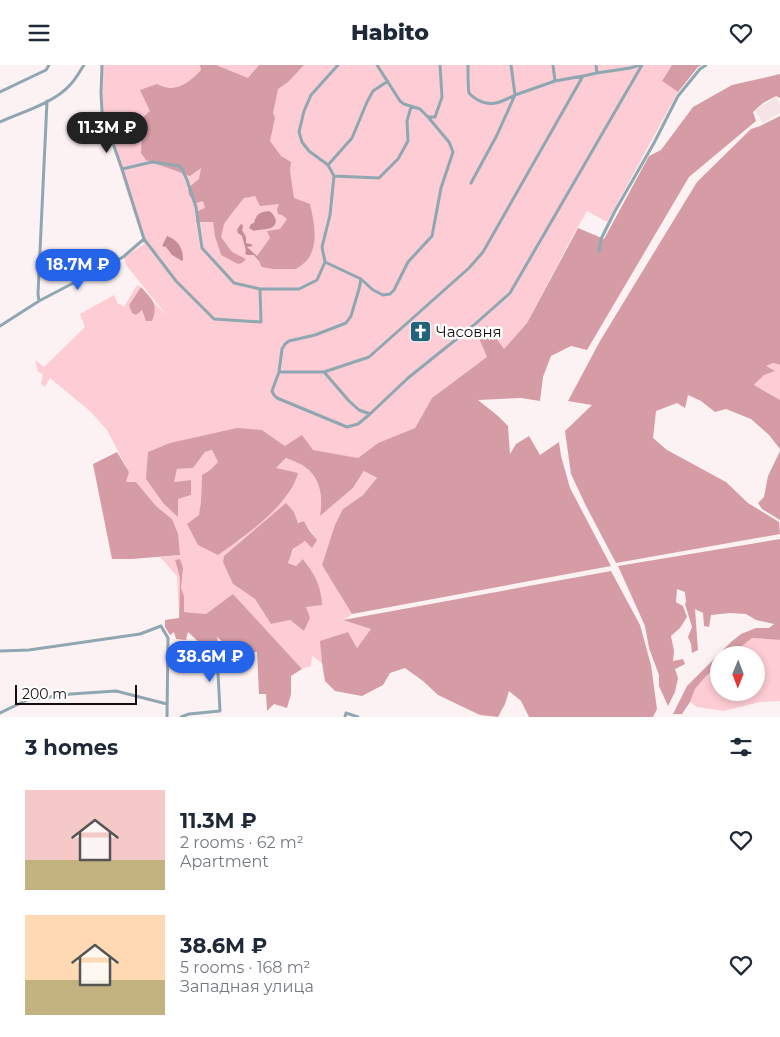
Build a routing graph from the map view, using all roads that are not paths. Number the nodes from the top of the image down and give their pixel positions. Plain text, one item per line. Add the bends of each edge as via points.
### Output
1 (49, 65) edge
2 (84, 65) edge
3 (102, 65) edge
4 (338, 65) edge
5 (377, 65) edge
6 (440, 65) edge
7 (468, 65) edge
8 (511, 65) edge
9 (553, 65) edge
10 (596, 65) edge
11 (641, 65) edge
12 (706, 65) edge
13 (597, 73) junction
14 (583, 76) junction
15 (388, 81) junction
16 (555, 81) junction
17 (0, 92) edge
18 (515, 95) junction
19 (47, 101) junction
20 (411, 107) junction
21 (428, 117) junction
22 (0, 122) edge
23 (328, 165) junction
24 (122, 169) junction
25 (334, 176) junction
26 (471, 183) dead end
27 (144, 239) junction
28 (599, 251) dead end
29 (324, 262) junction
30 (361, 279) junction
31 (260, 289) junction
32 (39, 301) junction
33 (0, 326) edge
34 (279, 372) junction
35 (324, 372) junction
36 (370, 413) junction
37 (0, 651) edge
38 (217, 654) dead end
39 (167, 704) junction
40 (0, 713) edge
41 (167, 717) edge
42 (182, 717) edge
43 (345, 717) edge
44 (358, 717) edge

1 - 17 street via 46,70
2 - 19 street via 71,85
3 - 24 street via 102,112
4 - 23 street via 311,95 299,132 309,151
5 - 15 street
6 - 21 street via 442,97 435,117
7 - 18 street via 469,93 473,97 492,104
8 - 18 street
9 - 16 street
10 - 13 street
11 - 13 street
11 - 36 street via 510,293
12 - 28 street via 678,95 615,211 601,239
13 - 14 street
14 - 16 street
14 - 35 street via 483,252 469,268 369,357
15 - 20 street via 400,101
15 - 23 street via 373,91 352,138
16 - 18 street
18 - 26 street
19 - 22 street
19 - 32 street
20 - 21 street via 420,109
20 - 25 street via 407,121 408,141 398,159 379,178
21 - 30 street via 449,142 453,152 440,188 432,236 408,262 390,294 383,295 373,290
23 - 25 street
24 - 27 street
24 - 31 street via 152,162 182,169 196,207 202,248 234,283
25 - 29 street via 330,215 322,247
27 - 31 street via 176,281 214,319 261,322
27 - 32 street via 123,257
29 - 30 street
29 - 31 street via 317,281 299,289
30 - 34 street via 346,323 289,341 282,349
32 - 33 street
34 - 35 street
34 - 36 street via 272,391 277,399 348,427 358,424
35 - 36 street via 359,410
37 - 39 street via 131,636 161,626 168,638
38 - 42 street via 220,711
39 - 40 street via 116,691 27,700
39 - 41 street
43 - 44 street via 346,713

